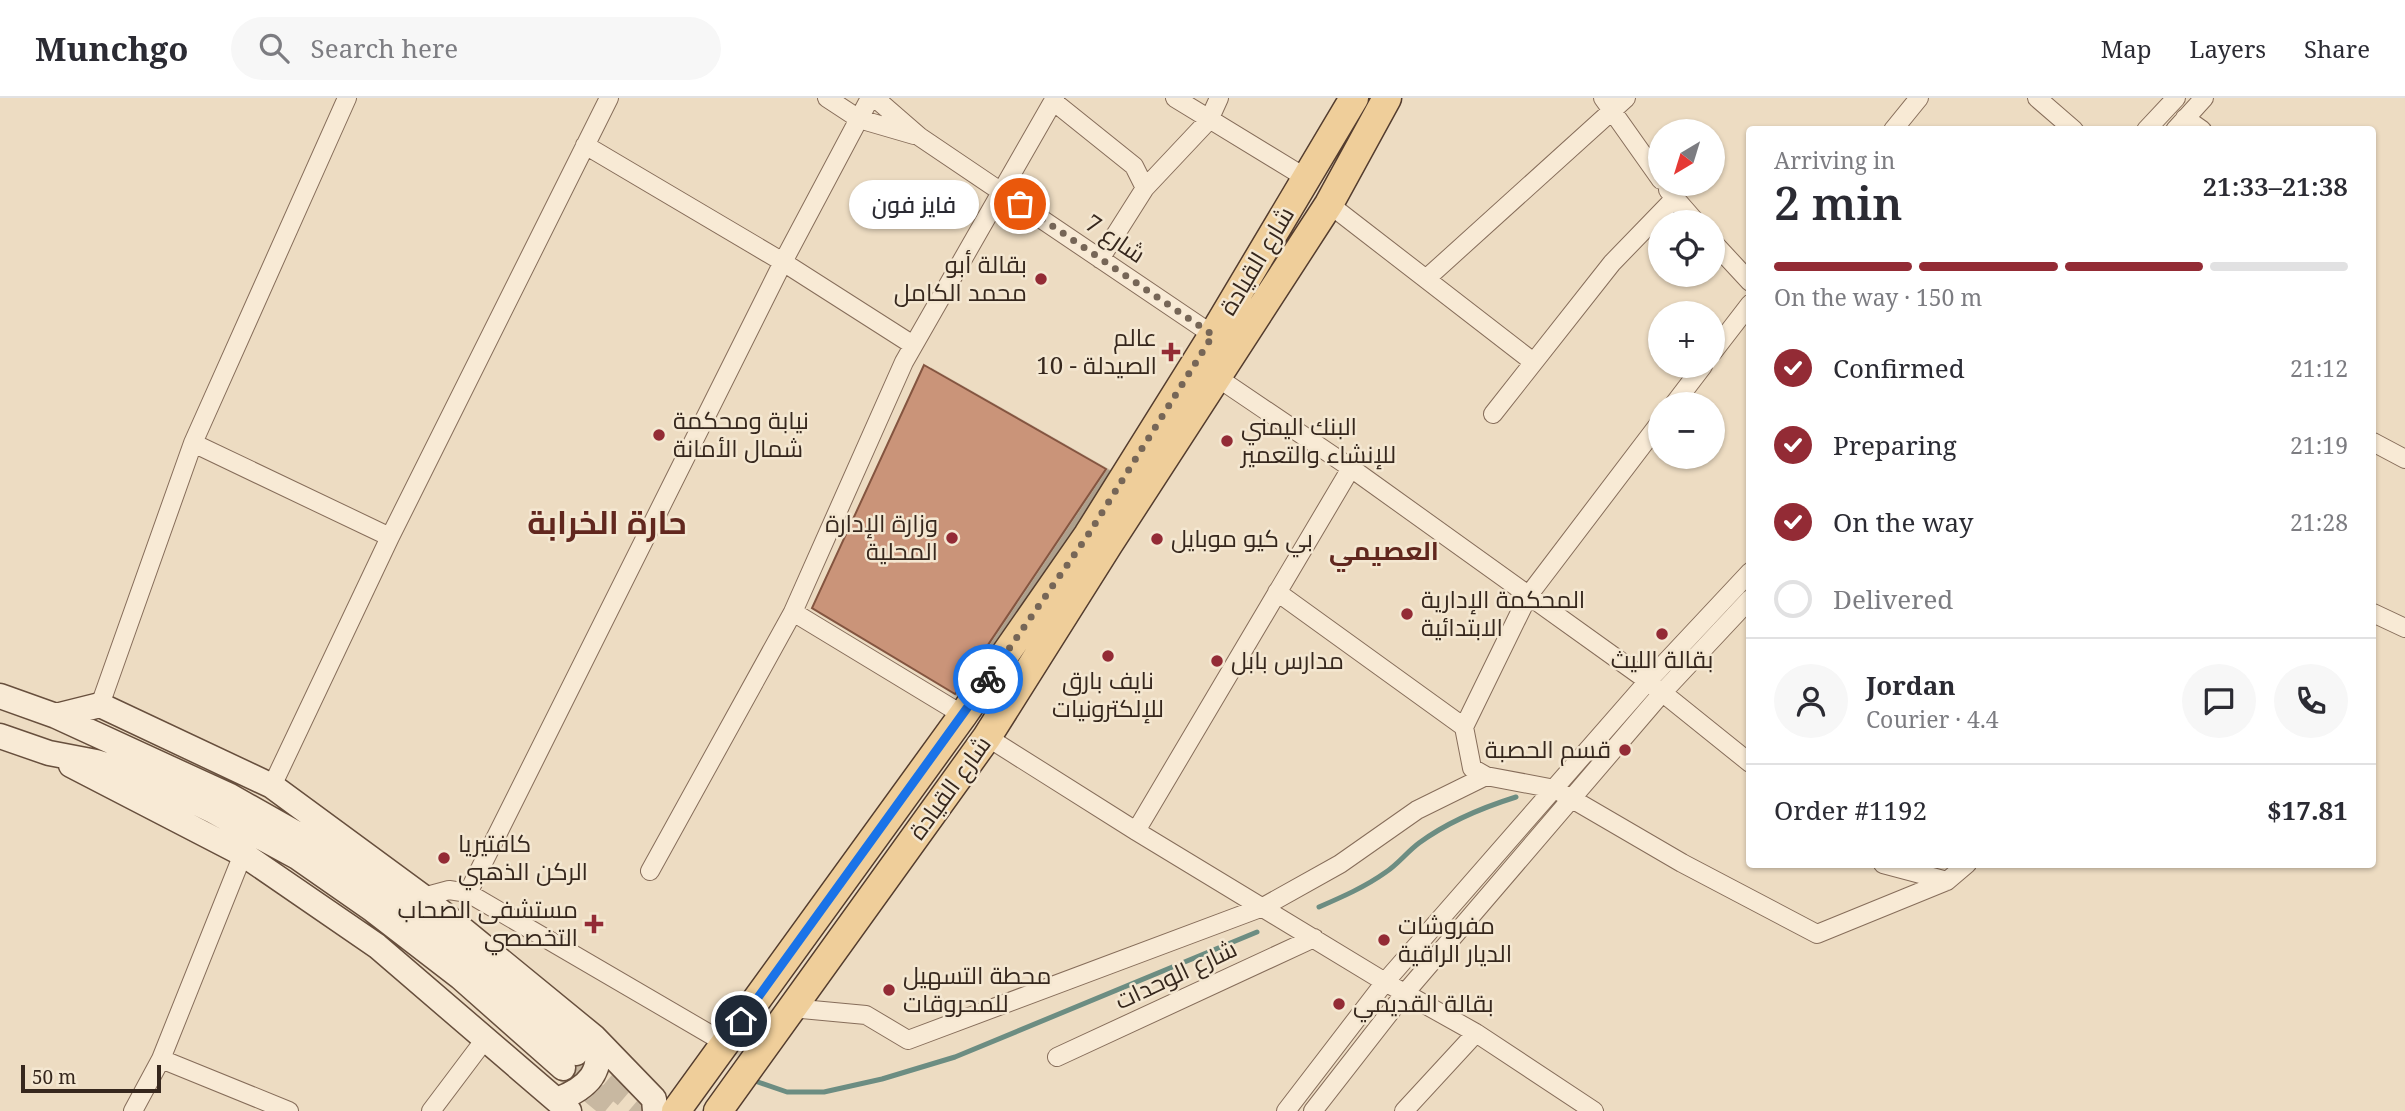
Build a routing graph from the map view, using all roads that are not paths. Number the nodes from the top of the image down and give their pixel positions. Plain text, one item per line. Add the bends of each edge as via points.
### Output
1 (347, 98) edge
2 (609, 98) edge
3 (827, 98) edge
4 (873, 98) edge
5 (1175, 98) edge
6 (1219, 98) edge
7 (1353, 98) edge
8 (1387, 98) edge
9 (1626, 98) edge
10 (1919, 98) edge
11 (2036, 98) edge
12 (2176, 98) edge
13 (2204, 98) edge
14 (1054, 100) edge
15 (1607, 104) edge
16 (859, 119) junction
17 (1209, 120) junction
18 (2180, 124) edge
19 (1896, 126) edge
20 (2069, 126) edge
21 (2150, 126) edge
22 (920, 137) junction
23 (585, 145) junction
24 (1648, 162) edge
25 (1306, 178) junction
26 (1145, 188) junction
27 (1000, 191) junction
28 (1672, 196) edge
29 (1674, 199) junction
30 (1329, 204) junction
31 (1685, 210) edge
32 (1725, 255) edge
33 (1100, 259) junction
34 (783, 262) junction
35 (1427, 278) junction
36 (1746, 278) edge
37 (1746, 309) edge
38 (1213, 335) junction
39 (1725, 336) edge
40 (913, 345) junction
41 (1532, 361) junction
42 (1218, 378) junction
43 (1694, 378) edge
44 (1683, 392) edge
45 (1493, 414) dead end
46 (1648, 438) edge
47 (193, 443) junction
48 (2376, 444) edge
49 (2405, 459) edge
50 (1351, 468) junction
51 (390, 537) junction
52 (1746, 577) edge
53 (1277, 592) junction
54 (1528, 596) junction
55 (1746, 603) edge
56 (793, 612) junction
57 (2376, 614) edge
58 (2405, 628) edge
59 (1655, 687) junction
60 (0, 696) edge
61 (100, 705) junction
62 (963, 715) junction
63 (56, 716) junction
64 (1464, 727) junction
65 (0, 736) edge
66 (987, 737) junction
67 (49, 753) junction
68 (1746, 760) edge
69 (1486, 776) junction
70 (271, 786) junction
71 (1555, 789) junction
72 (1573, 799) junction
73 (1136, 831) junction
74 (243, 854) junction
75 (1898, 868) edge
76 (1962, 868) edge
77 (650, 871) dead end
78 (1947, 881) junction
79 (468, 893) junction
80 (423, 897) junction
81 (1263, 907) junction
82 (1314, 938) junction
83 (1385, 982) junction
84 (1405, 993) junction
85 (791, 1008) junction
86 (1476, 1033) junction
87 (594, 1037) junction
88 (486, 1038) junction
89 (725, 1043) junction
90 (1057, 1057) dead end
91 (161, 1059) junction
92 (728, 1105) edge
93 (563, 1106) edge
94 (132, 1111) edge
95 (289, 1111) edge
96 (431, 1111) edge
97 (655, 1111) edge
98 (677, 1111) edge
99 (1286, 1111) edge
100 (1313, 1111) edge
101 (1405, 1111) edge
102 (1594, 1111) edge

1 - 47 street
2 - 23 street
3 - 16 street, شارع 7
4 - 16 street
4 - 22 street, شارع 7
5 - 17 street
6 - 17 street
7 - 25 main road, شارع القيادة
8 - 30 main road, شارع القيادة
9 - 15 street
10 - 19 street
11 - 20 street
12 - 21 street
13 - 18 street
14 - 26 street via 1134,166
14 - 27 street
15 - 24 street
15 - 35 street
16 - 22 street, شارع 7
16 - 34 street
17 - 25 street
17 - 26 street
22 - 27 street, شارع 7
23 - 34 street
23 - 51 street
25 - 38 main road, شارع القيادة
26 - 33 street
27 - 33 street, شارع 7
27 - 40 street
28 - 29 street
29 - 31 street
29 - 41 street via 1612,263
30 - 35 street
30 - 42 main road, شارع القيادة
32 - 36 street
33 - 38 street, شارع 7
34 - 40 street
34 - 79 street
35 - 41 street
37 - 39 street
38 - 62 main road, شارع القيادة via 1088,535
40 - 56 street
41 - 45 street
42 - 50 street
42 - 66 main road, شارع القيادة
43 - 44 street
46 - 54 street
47 - 51 street
47 - 61 street
48 - 49 street
50 - 53 street
50 - 54 street
51 - 70 street
52 - 59 street
53 - 64 street
53 - 73 street
54 - 59 street
54 - 64 street
55 - 59 street
56 - 62 street
56 - 77 street
57 - 58 street
59 - 68 street
59 - 71 street
59 - 72 street
60 - 63 street
61 - 63 street
61 - 70 street
62 - 89 main road, شارع القيادة
63 - 67 street via 230,796 376,884 569,1060 297,857 137,774
64 - 69 street via 1472,768
65 - 67 street
66 - 73 street
66 - 85 main road, شارع القيادة
67 - 74 street
69 - 71 street
69 - 81 street via 1417,810 1340,864
70 - 80 street
71 - 72 street
71 - 83 street
72 - 78 street via 1817,934
72 - 84 street
73 - 81 street
74 - 88 street via 377,946
74 - 91 street
75 - 78 street
76 - 78 street
79 - 80 street via 440,891
79 - 89 street
80 - 87 street
81 - 82 street
81 - 85 street via 908,1040 866,1015
82 - 83 street
82 - 90 street, شارع الوحدات
83 - 84 street
83 - 99 street
84 - 86 street
84 - 100 street
85 - 92 main road, شارع القيادة
86 - 101 street
86 - 102 street
87 - 93 street via 599,1052 592,1079
87 - 97 street via 654,1098
88 - 93 street
88 - 96 street
89 - 98 main road, شارع القيادة
91 - 94 street
91 - 95 street

